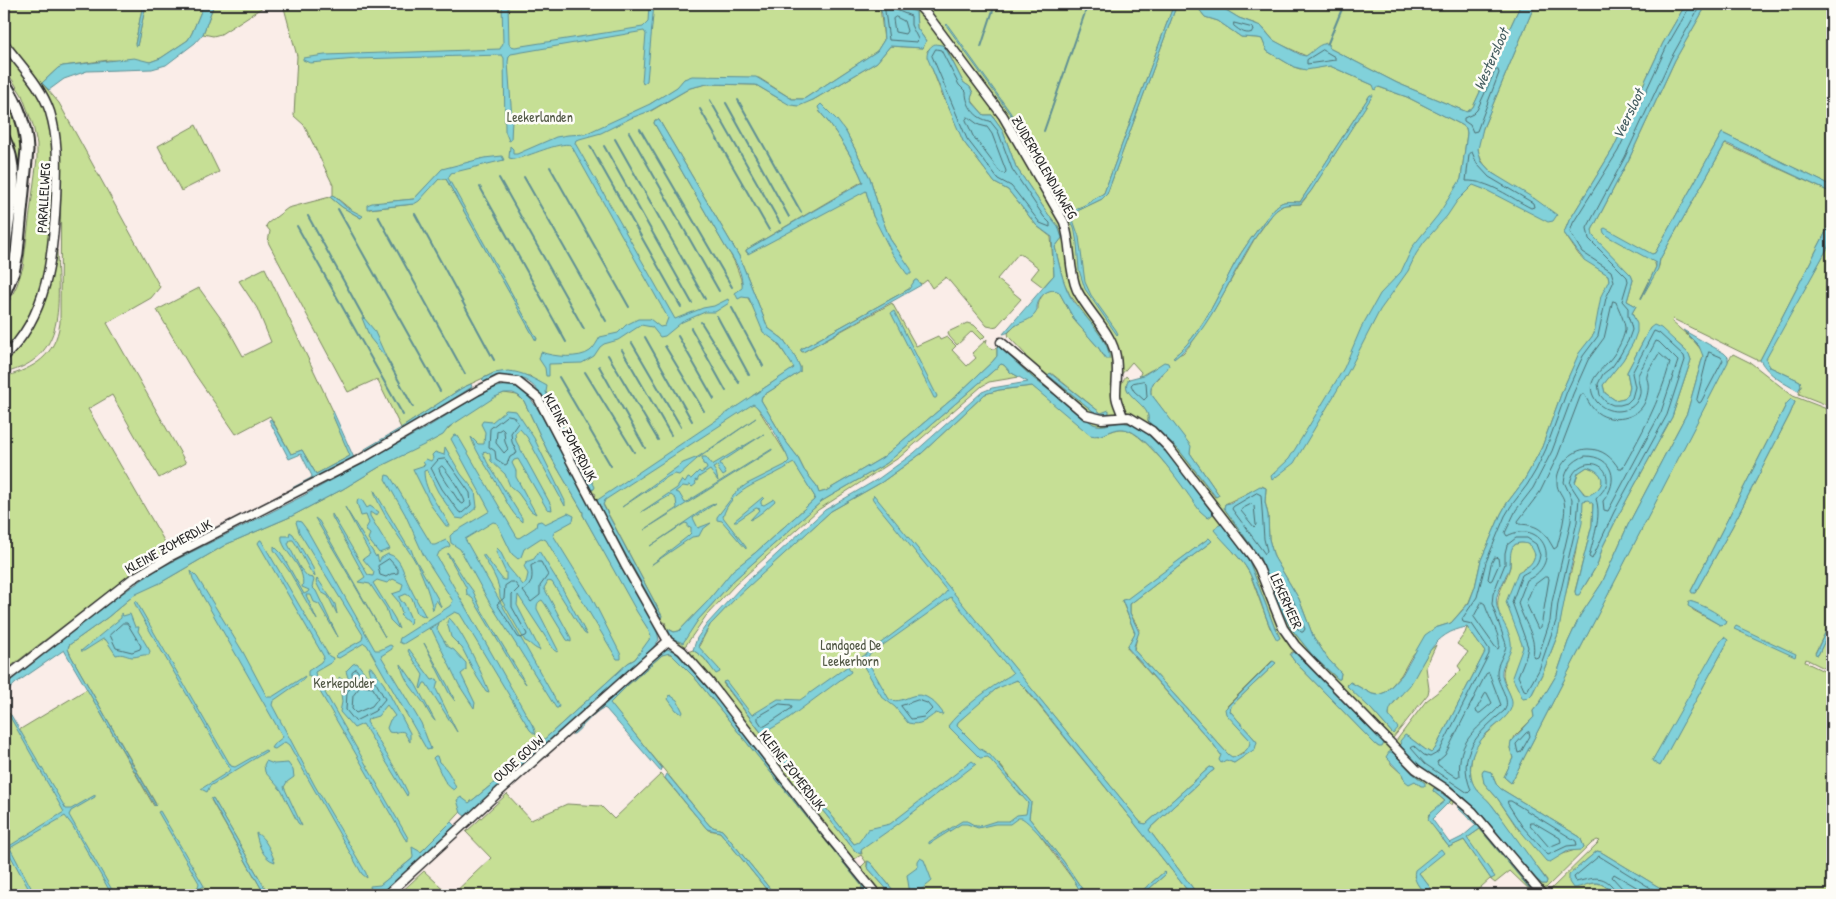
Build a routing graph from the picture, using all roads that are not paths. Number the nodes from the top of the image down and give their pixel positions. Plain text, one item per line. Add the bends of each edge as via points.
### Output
1 (917, 4) edge
2 (4, 43) edge
3 (4, 83) edge
4 (4, 138) edge
5 (4, 251) edge
6 (4, 294) edge
7 (1001, 342) dead end
8 (4, 357) edge
9 (1123, 416) junction
10 (668, 641) junction
11 (4, 678) edge
12 (387, 895) edge
13 (877, 895) edge
14 (1543, 895) edge

1 - 9 street, ZUIDERMOLENDIJKWEG via 1003,116 1064,222 1076,288 1104,328 1115,353 1116,394
2 - 8 street, PARALLELWEG via 45,101 55,134 58,160 47,281 31,321
3 - 6 highway via 22,118 28,150 17,253
4 - 5 highway via 13,174
7 - 9 street via 1086,415 1102,420
9 - 14 street, LEKERMEER via 1152,431 1169,448 1244,544 1259,568 1283,628 1295,645 1416,768 1473,812
10 - 11 street, KLEINE ZOMERDIJK via 538,398 518,382 500,380 361,459 169,556 132,579
10 - 12 street, OUDE GOUW
10 - 13 street, KLEINE ZOMERDIJK via 682,651 710,684

